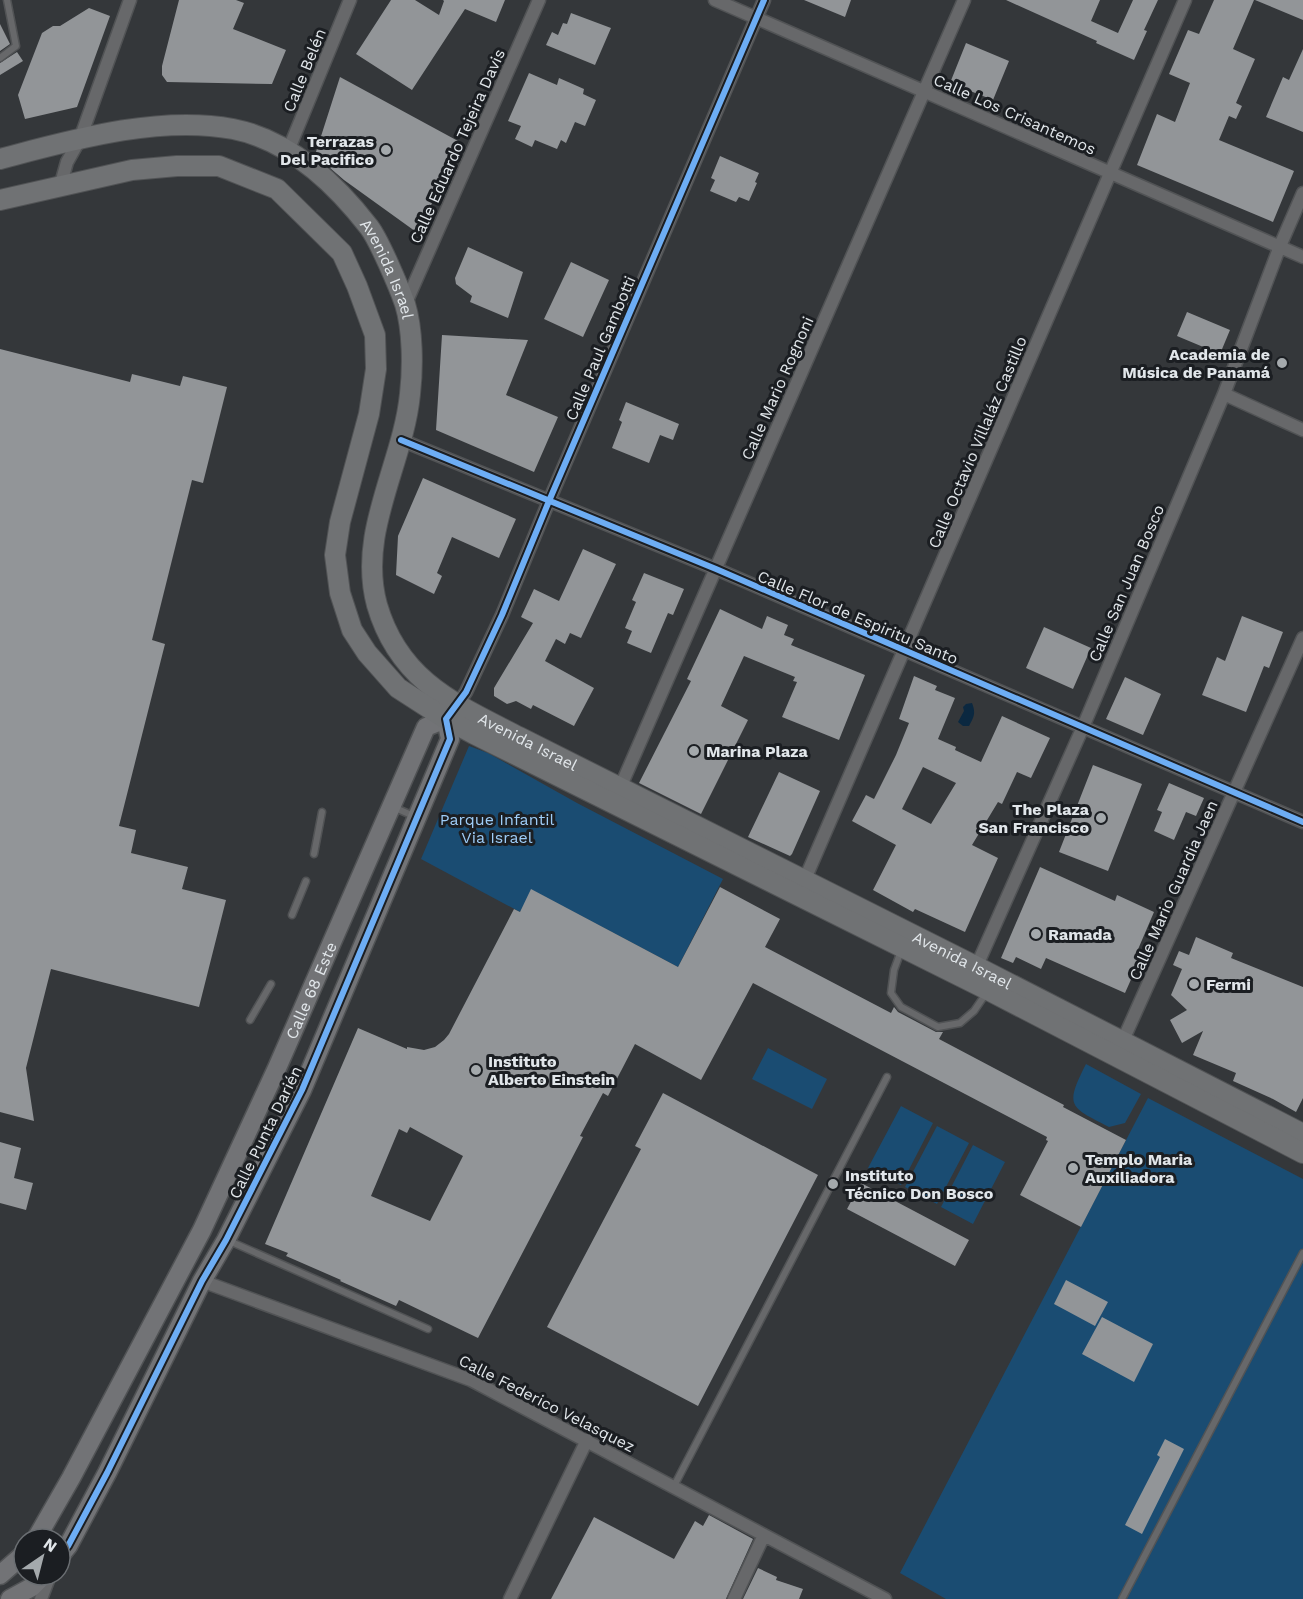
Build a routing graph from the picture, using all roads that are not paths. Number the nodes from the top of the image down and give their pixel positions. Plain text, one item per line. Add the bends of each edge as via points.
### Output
1 (7, 0) edge
2 (130, 0) edge
3 (350, 0) edge
4 (539, 0) edge
5 (716, 0) edge
6 (764, 0) edge
7 (964, 0) edge
8 (1185, 0) edge
9 (756, 19) junction
10 (0, 58) edge
11 (924, 92) junction
12 (80, 139) junction
13 (288, 152) junction
14 (0, 159) edge
15 (1111, 174) junction
16 (60, 187) junction
17 (1303, 193) edge
18 (0, 200) edge
19 (1280, 246) junction
20 (1303, 257) edge
21 (405, 305) junction
22 (1224, 394) junction
23 (1303, 430) edge
24 (402, 440) junction
25 (549, 501) junction
26 (716, 570) junction
27 (1303, 638) edge
28 (905, 652) junction
29 (452, 712) junction
30 (1083, 727) junction
31 (620, 788) junction
32 (1233, 793) junction
33 (391, 806) junction
34 (322, 812) dead end
35 (417, 817) junction
36 (1303, 822) edge
37 (314, 854) dead end
38 (306, 881) dead end
39 (801, 889) junction
40 (292, 915) dead end
41 (902, 947) junction
42 (973, 974) junction
43 (271, 984) dead end
44 (988, 990) junction
45 (250, 1020) dead end
46 (1119, 1048) junction
47 (887, 1077) dead end
48 (1303, 1134) edge
49 (1303, 1153) edge
50 (226, 1240) junction
51 (1303, 1253) edge
52 (191, 1275) junction
53 (428, 1329) dead end
54 (587, 1440) junction
55 (674, 1486) junction
56 (43, 1527) edge
57 (764, 1535) junction
58 (72, 1539) edge
59 (12, 1564) edge
60 (0, 1575) edge
61 (32, 1587) edge
62 (10, 1599) edge
63 (510, 1599) edge
64 (734, 1599) edge
65 (885, 1599) edge
66 (1122, 1599) edge

1 - 10 lane via 16,46
2 - 12 street
3 - 13 street, Calle Belén
4 - 21 street, Calle Eduardo Tejeira Davis
5 - 9 street, Calle Los Crisantemos
6 - 9 street, Calle Paul Gambotti
7 - 11 street, Calle Mario Rognoni
8 - 15 street, Calle Octavio Villaláz Castillo
9 - 11 street, Calle Los Crisantemos
9 - 25 street, Calle Paul Gambotti
11 - 15 street, Calle Los Crisantemos
11 - 26 street, Calle Mario Rognoni
12 - 13 main road, Avenida Israel via 148,127 192,125 255,134
12 - 14 main road, Avenida Israel
12 - 16 street via 67,162
13 - 21 main road, Avenida Israel via 326,178 370,229
15 - 19 street, Calle Los Crisantemos
15 - 28 street, Calle Octavio Villaláz Castillo
16 - 18 main road
16 - 29 main road, Avenida Israel via 132,170 219,166 277,189 342,254 375,335 376,369 369,414 340,522 335,555 340,593 352,630 398,688
17 - 19 street, Calle San Juan Bosco
19 - 20 street, Calle Los Crisantemos
19 - 22 street, Calle San Juan Bosco
21 - 24 main road, Avenida Israel via 412,360
22 - 23 street
22 - 30 street, Calle San Juan Bosco
24 - 25 street, Calle Flor de Espiritu Santo
24 - 29 main road, Avenida Israel via 376,526 371,565 377,604 401,656
25 - 26 street, Calle Flor de Espiritu Santo
25 - 29 street, Calle Paul Gambotti via 502,615 466,692
26 - 28 street, Calle Flor de Espiritu Santo
26 - 31 street, Calle Mario Rognoni
27 - 32 street, Calle Mario Guardia Jaen
28 - 30 street, Calle Flor de Espiritu Santo
28 - 39 street, Calle Octavio Villaláz Castillo
29 - 31 main road, Avenida Israel
29 - 33 street, Calle 68 Este via 426,727
29 - 35 street, Calle Punta Darién via 450,739
29 - 39 main road, Avenida Israel
30 - 32 street, Calle Flor de Espiritu Santo
30 - 42 street, Calle San Juan Bosco
31 - 39 main road, Avenida Israel
32 - 36 street, Calle Flor de Espiritu Santo
32 - 46 street, Calle Mario Guardia Jaen
33 - 35 lane
33 - 52 street, Calle 68 Este via 202,1230
34 - 37 lane
35 - 50 street, Calle Punta Darién via 302,1090
38 - 40 lane
39 - 41 main road, Avenida Israel
39 - 42 main road, Avenida Israel
41 - 42 main road, Avenida Israel
41 - 44 lane via 891,993 901,1007 938,1027 960,1023
42 - 44 main road, Avenida Israel
42 - 46 main road, Avenida Israel
43 - 45 lane
44 - 46 main road, Avenida Israel
46 - 48 main road, Avenida Israel
46 - 49 main road, Avenida Israel
47 - 55 lane
50 - 52 street, Calle Punta Darién
50 - 53 lane
51 - 66 lane
52 - 54 street, Calle Federico Velasquez via 471,1380
52 - 56 street, Calle Punta Darién
52 - 58 street, Calle Punta Darién via 107,1473
54 - 55 street, Calle Federico Velasquez
54 - 63 street
55 - 57 street, Calle Federico Velasquez
57 - 64 street
57 - 65 street, Calle Federico Velasquez
59 - 60 street
61 - 62 street

